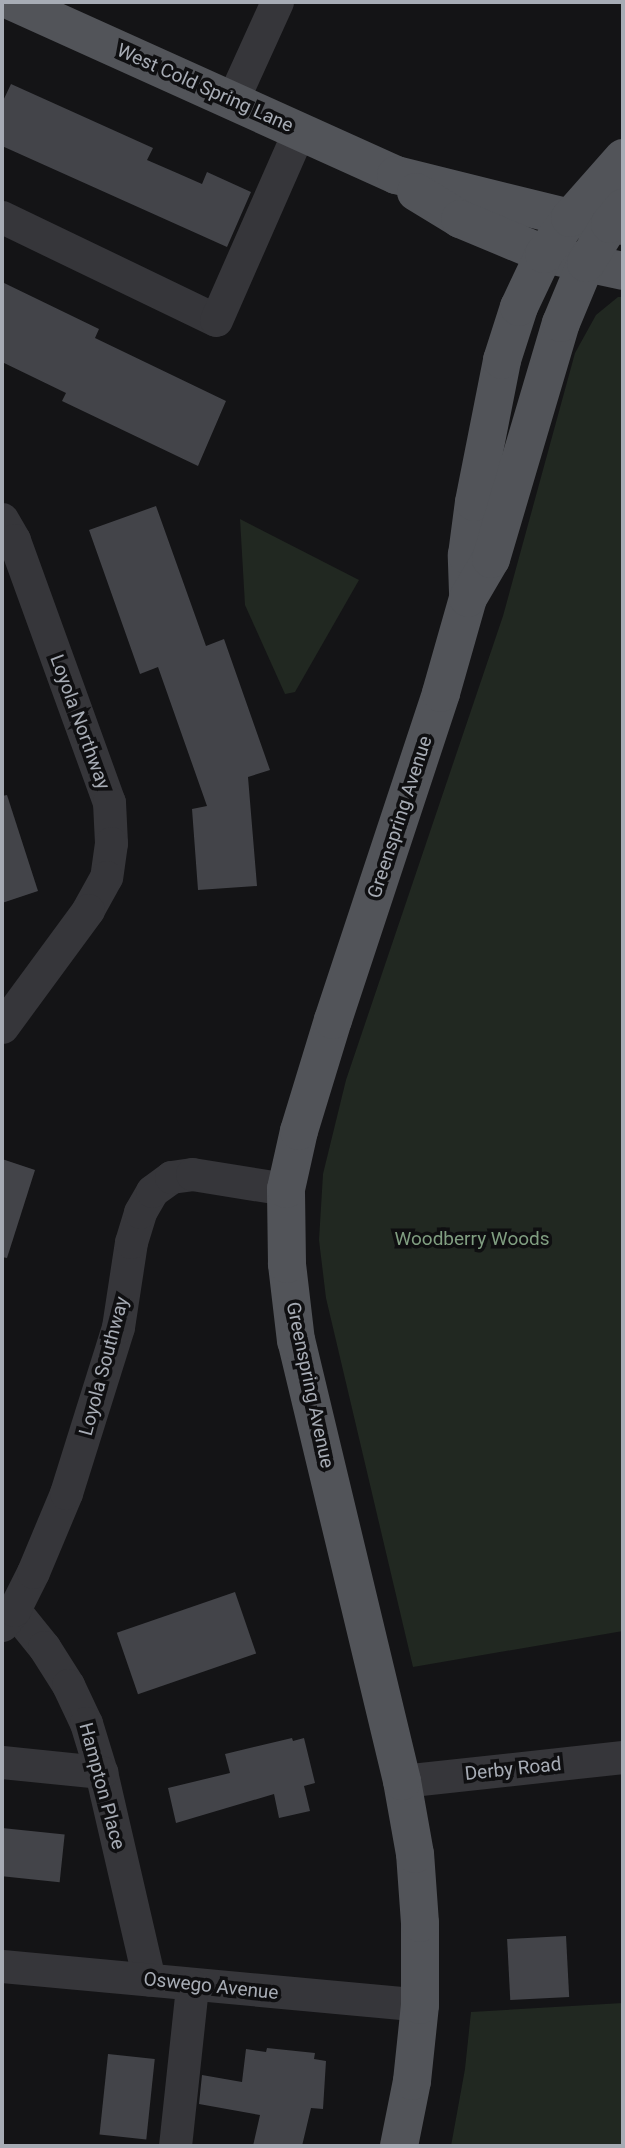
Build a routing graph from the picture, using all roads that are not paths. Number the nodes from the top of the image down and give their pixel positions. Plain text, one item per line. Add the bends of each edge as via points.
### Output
1 (13, 2) edge
2 (277, 2) edge
3 (232, 101) junction
4 (299, 131) junction
5 (623, 158) edge
6 (396, 175) junction
7 (2, 218) edge
8 (570, 218) junction
9 (619, 219) edge
10 (544, 254) junction
11 (586, 263) junction
12 (623, 271) edge
13 (2, 519) edge
14 (468, 598) junction
15 (2, 1027) edge
16 (286, 1189) junction
17 (8, 1617) edge
18 (623, 1757) edge
19 (2, 1762) edge
20 (101, 1772) junction
21 (402, 1781) junction
22 (2, 1966) edge
23 (149, 1980) junction
24 (192, 1986) junction
25 (420, 2005) junction
26 (174, 2146) edge
27 (399, 2146) edge

1 - 3 main road, West Cold Spring Lane
2 - 3 street
3 - 4 main road, West Cold Spring Lane
4 - 6 main road, West Cold Spring Lane
4 - 7 street via 216,320
5 - 8 main road, Greenspring Avenue
6 - 8 main road, West Cold Spring Lane
6 - 10 main road, West Cold Spring Lane via 420,196 460,219
8 - 9 main road, West Cold Spring Lane
8 - 10 main road, Greenspring Avenue
9 - 11 main road, Greenspring Avenue
10 - 11 main road, West Cold Spring Lane
10 - 14 main road, Greenspring Avenue via 519,307 502,360 467,555
11 - 12 main road, West Cold Spring Lane
11 - 14 main road, Greenspring Avenue via 561,323 491,559
13 - 15 street, Loyola Northway via 109,802 111,843 106,877 88,910
14 - 16 main road, Greenspring Avenue via 333,1020
16 - 17 street, Loyola Southway via 192,1174 171,1177 152,1191 131,1242 118,1327 97,1402 66,1493
16 - 21 main road, Greenspring Avenue via 287,1264 296,1341
17 - 20 street, Hampton Place via 44,1647 68,1685
18 - 21 street, Derby Road
19 - 20 street
20 - 23 street, Hampton Place
21 - 25 main road, Greenspring Avenue via 415,1854
22 - 23 street, Oswego Avenue
23 - 24 street, Oswego Avenue
24 - 25 street, Oswego Avenue
24 - 26 street
25 - 27 main road, Greenspring Avenue

